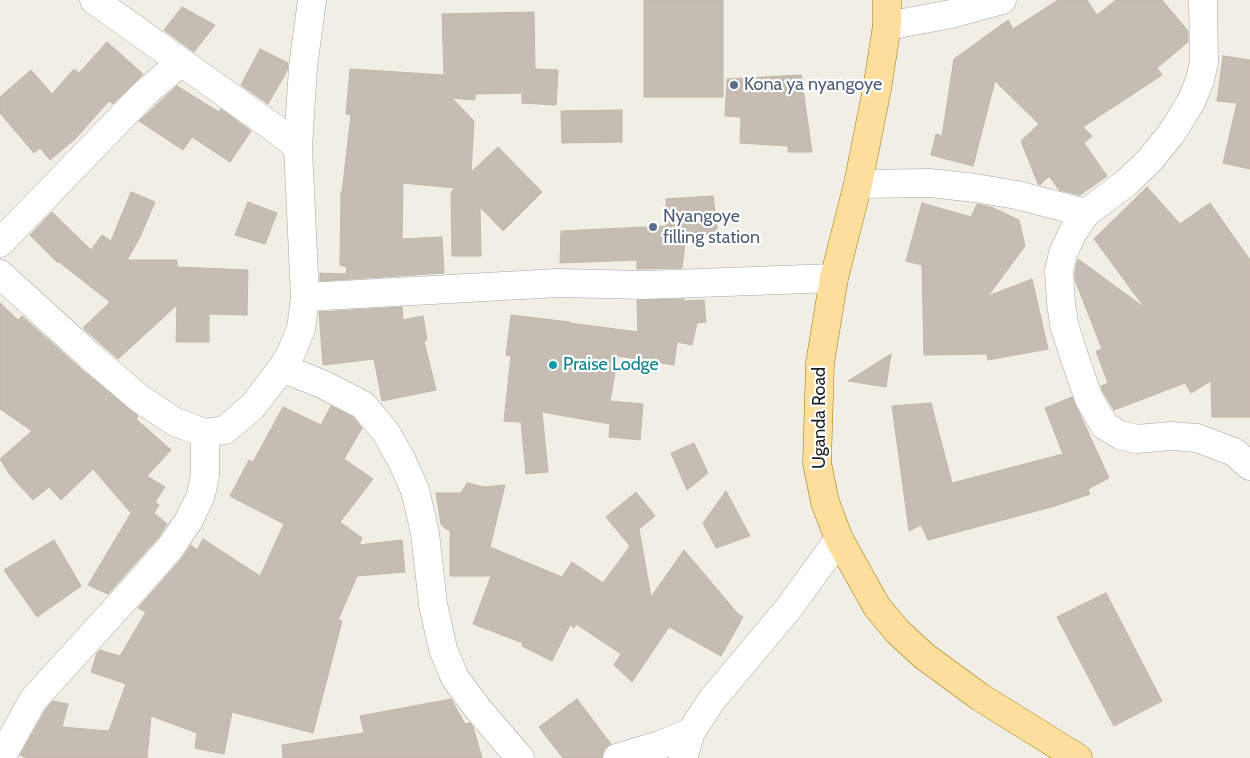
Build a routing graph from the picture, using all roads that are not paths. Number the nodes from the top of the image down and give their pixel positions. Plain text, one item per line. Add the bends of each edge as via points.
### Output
1 (94, 0) edge
2 (312, 0) edge
3 (1002, 0) edge
4 (1203, 0) edge
5 (887, 13) edge
6 (181, 62) junction
7 (298, 147) junction
8 (858, 184) junction
9 (1086, 213) junction
10 (0, 243) edge
11 (0, 274) edge
12 (834, 278) junction
13 (305, 297) junction
14 (282, 368) junction
15 (205, 433) junction
16 (1250, 466) edge
17 (839, 539) junction
18 (691, 732) junction
19 (1, 758) edge
20 (520, 758) edge
21 (617, 758) edge
22 (683, 758) edge
23 (1078, 758) edge

1 - 6 street
2 - 7 street via 303,67
3 - 5 street via 951,14
4 - 9 street via 1204,62 1191,102 1149,161
5 - 8 main road, Uganda Road via 877,89
6 - 7 street
6 - 10 street via 144,94
7 - 13 street
8 - 9 street via 930,183 975,188
8 - 12 main road, Uganda Road
9 - 16 street via 1063,253 1059,270 1061,303 1064,324 1089,399 1105,426 1137,439 1196,438 1234,452
11 - 15 street via 139,398 175,422
12 - 13 street via 645,285 558,283
12 - 17 main road, Uganda Road via 820,363 818,463 825,502
13 - 14 street via 301,329
14 - 15 street via 253,406 225,430
14 - 20 street via 363,405 385,431 415,490 443,649 455,678
15 - 19 street via 205,475 201,494 189,520 170,548 33,700
17 - 18 street via 788,608 711,700
17 - 23 main road, Uganda Road via 877,607 904,638 980,698
18 - 21 street
18 - 22 street

